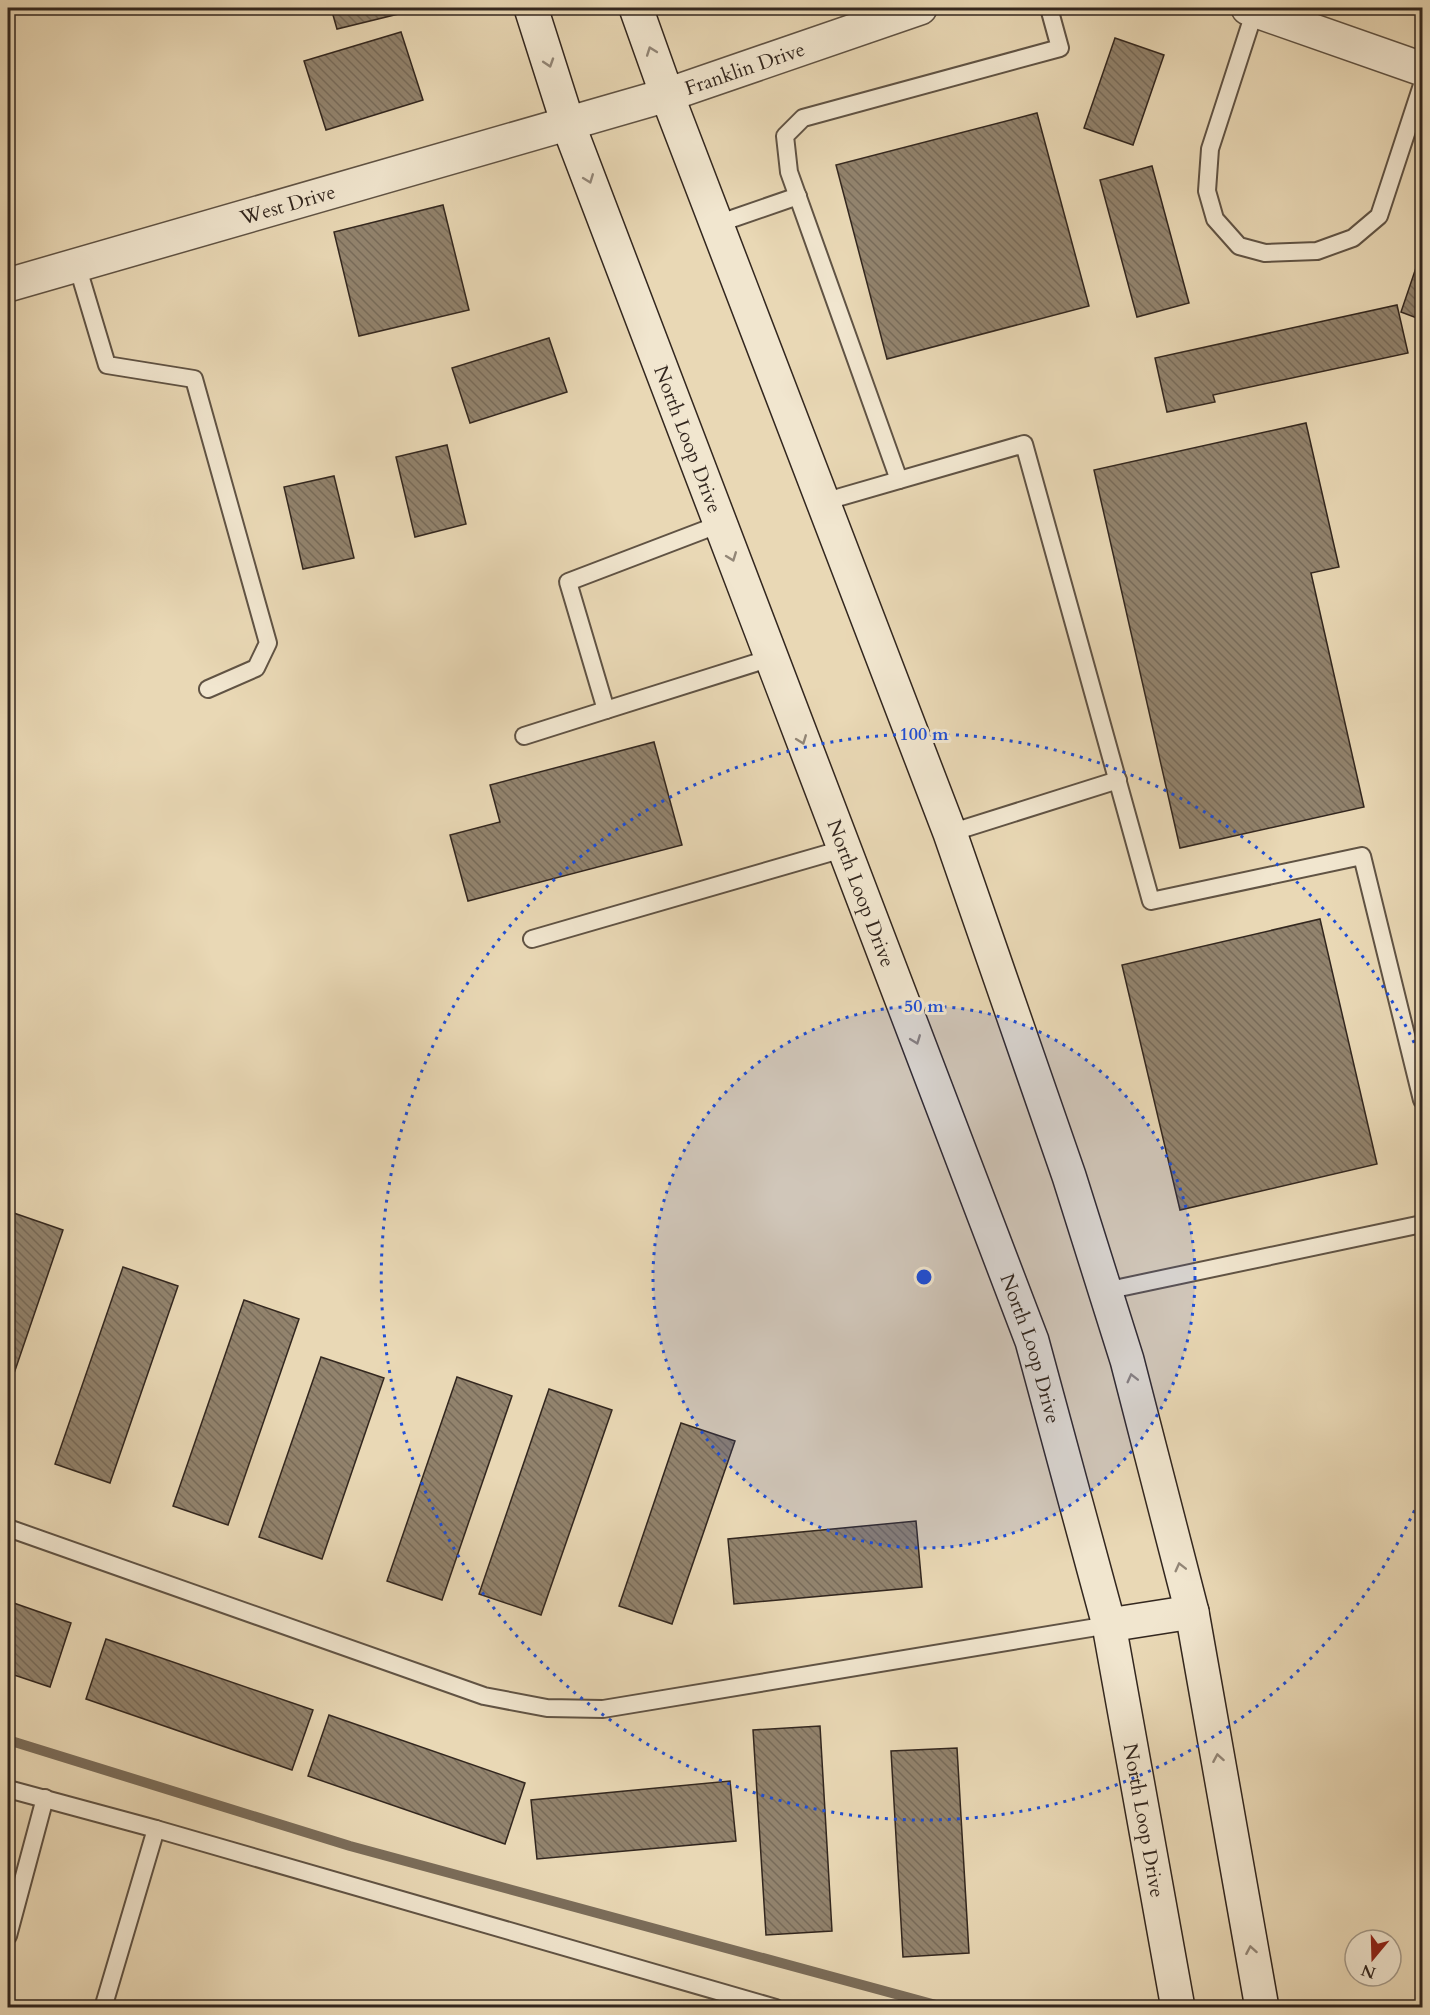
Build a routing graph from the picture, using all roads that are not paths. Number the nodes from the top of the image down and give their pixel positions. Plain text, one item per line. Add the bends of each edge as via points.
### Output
1 (531, 8) edge
2 (636, 8) edge
3 (920, 8) edge
4 (1049, 8) edge
5 (1252, 9) edge
6 (1422, 69) edge
7 (1422, 85) edge
8 (667, 95) junction
9 (568, 124) junction
10 (798, 196) junction
11 (717, 224) junction
12 (76, 265) junction
13 (8, 285) edge
14 (899, 480) junction
15 (823, 502) junction
16 (720, 524) junction
17 (771, 658) junction
18 (208, 689) dead end
19 (606, 710) junction
20 (524, 736) dead end
21 (1118, 780) junction
22 (950, 833) junction
23 (843, 849) junction
24 (532, 939) dead end
25 (1422, 1100) edge
26 (1422, 1224) edge
27 (1105, 1291) junction
28 (8, 1528) edge
29 (1192, 1612) junction
30 (1109, 1625) junction
31 (8, 1789) edge
32 (45, 1798) junction
33 (156, 1829) junction
34 (8, 1936) edge
35 (103, 2007) edge
36 (776, 2007) edge
37 (1178, 2007) edge
38 (1262, 2007) edge

1 -> 9 main road, North Loop Drive
8 -> 2 main road
3 - 8 main road, Franklin Drive
4 - 10 lane via 1060,48 803,118 785,136 789,172
5 - 6 main road
5 - 7 lane via 1210,149 1207,191 1215,219 1239,246 1265,254 1317,251 1353,238 1379,216
8 - 9 main road, Franklin Drive
8 - 11 main road
9 - 12 main road, West Drive
9 -> 16 main road, North Loop Drive
10 - 11 lane
10 - 14 lane
11 - 15 main road
12 - 13 main road, West Drive
12 - 18 lane via 107,365 195,378 268,643 256,668
14 - 15 lane
14 - 21 lane via 1024,444
15 - 22 main road
16 -> 17 main road, North Loop Drive
16 - 19 lane via 568,582
17 - 19 lane
17 -> 23 main road, North Loop Drive
19 - 20 lane
21 - 22 lane
21 - 25 lane via 1151,901 1362,856
22 - 27 main road
23 - 24 lane
23 -> 30 main road, North Loop Drive via 1032,1341
26 - 27 lane
29 -> 27 main road via 1127,1360
28 - 30 lane via 484,1696 547,1708 603,1709
29 - 30 main road
38 -> 29 main road
30 - 37 main road, North Loop Drive
31 - 32 lane
32 - 33 lane
32 - 34 lane
33 - 35 lane
33 - 36 lane

